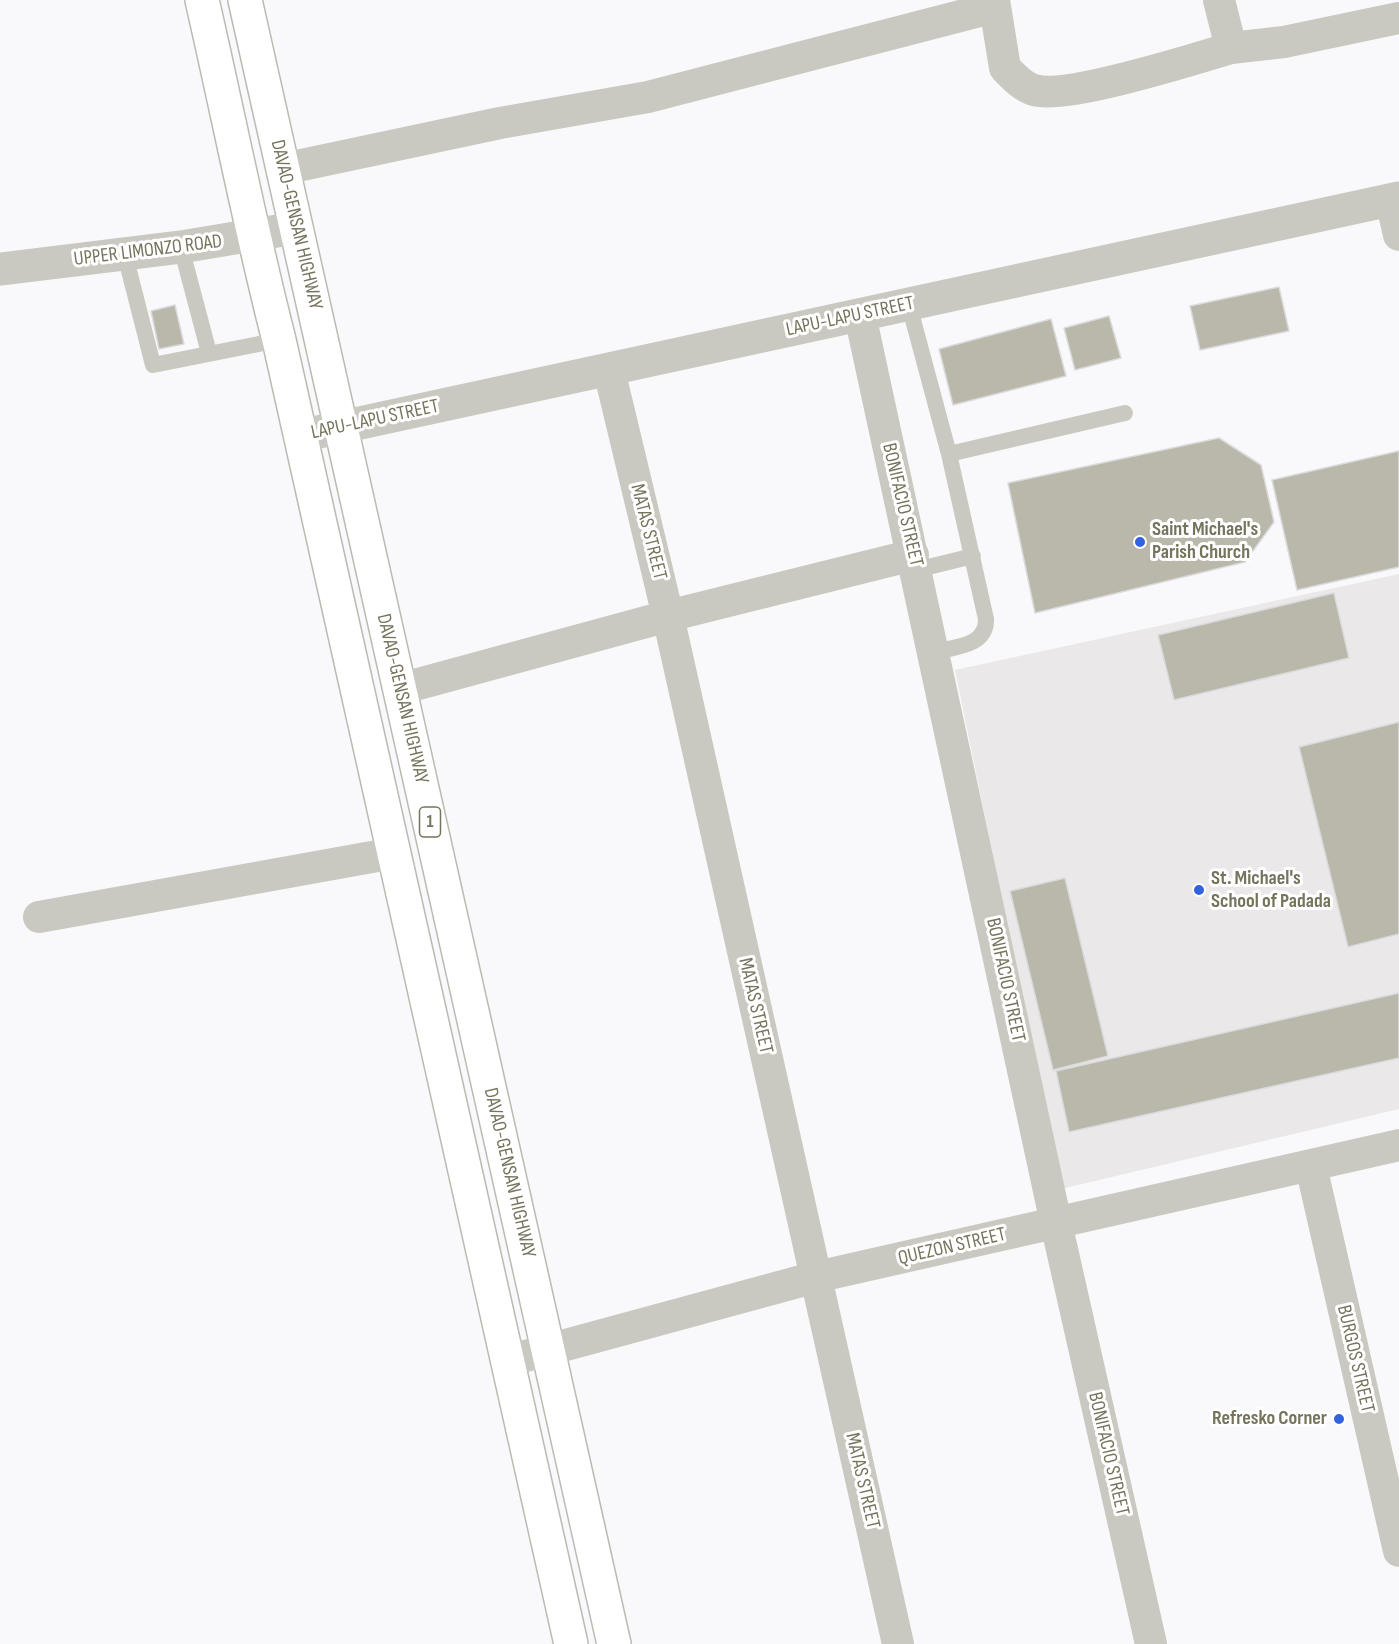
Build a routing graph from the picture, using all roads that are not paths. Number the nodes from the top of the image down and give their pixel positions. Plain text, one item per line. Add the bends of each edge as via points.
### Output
1 (202, 0) edge
2 (245, 0) edge
3 (1218, 0) edge
4 (994, 3) edge
5 (1399, 18) edge
6 (1231, 48) junction
7 (283, 169) junction
8 (1395, 199) edge
9 (295, 228) junction
10 (1399, 235) edge
11 (253, 237) junction
12 (181, 247) junction
13 (125, 255) junction
14 (0, 269) edge
15 (909, 305) junction
16 (860, 315) junction
17 (279, 340) junction
18 (209, 353) junction
19 (609, 370) junction
20 (1125, 413) dead end
21 (341, 427) junction
22 (300, 436) junction
23 (949, 454) junction
24 (973, 556) junction
25 (915, 563) junction
26 (668, 616) junction
27 (934, 652) junction
28 (400, 689) junction
29 (394, 853) junction
30 (39, 917) dead end
31 (1399, 1145) edge
32 (1311, 1167) junction
33 (1056, 1223) junction
34 (816, 1277) junction
35 (548, 1350) junction
36 (507, 1361) junction
37 (1399, 1551) edge
38 (571, 1644) edge
39 (614, 1644) edge
40 (898, 1644) edge
41 (1151, 1644) edge

1 - 11 highway, 1
2 - 7 highway, DAVAO-GENSAN HIGHWAY / 1
3 - 6 street
4 - 6 street via 1005,68 1034,90 1086,86
4 - 7 street via 648,97 500,123
5 - 6 street via 1284,42
7 - 9 highway, DAVAO-GENSAN HIGHWAY / 1
8 - 10 street
8 - 15 street, LAPU-LAPU STREET
9 - 11 street, UPPER LIMONZO ROAD
9 - 21 highway, DAVAO-GENSAN HIGHWAY / 1
11 - 12 street, UPPER LIMONZO ROAD
11 - 17 highway, 1
12 - 13 street, UPPER LIMONZO ROAD
12 - 18 lane
13 - 14 street, UPPER LIMONZO ROAD
13 - 18 lane via 153,365
15 - 16 street, LAPU-LAPU STREET
15 - 23 lane
16 - 19 street, LAPU-LAPU STREET
16 - 25 street, BONIFACIO STREET
17 - 18 lane
17 - 22 highway, 1
19 - 21 street, LAPU-LAPU STREET
19 - 26 street, MATAS STREET
20 - 23 lane
21 - 22 street, LAPU-LAPU STREET
21 - 28 highway, DAVAO-GENSAN HIGHWAY / 1
22 - 29 highway, 1
23 - 24 lane
24 - 25 lane
24 - 27 lane via 986,627 976,640
25 - 26 street
25 - 27 street, BONIFACIO STREET
26 - 28 street
26 - 34 street, MATAS STREET
27 - 33 street, BONIFACIO STREET
28 - 35 highway, DAVAO-GENSAN HIGHWAY / 1
29 - 30 street
29 - 36 highway, 1
31 - 32 street, QUEZON STREET
32 - 33 street, QUEZON STREET
32 - 37 street, BURGOS STREET
33 - 34 street, QUEZON STREET
33 - 41 street, BONIFACIO STREET
34 - 35 street, QUEZON STREET
34 - 40 street, MATAS STREET
35 - 36 street, QUEZON STREET
35 - 39 highway, DAVAO-GENSAN HIGHWAY / 1
36 - 38 highway, 1

